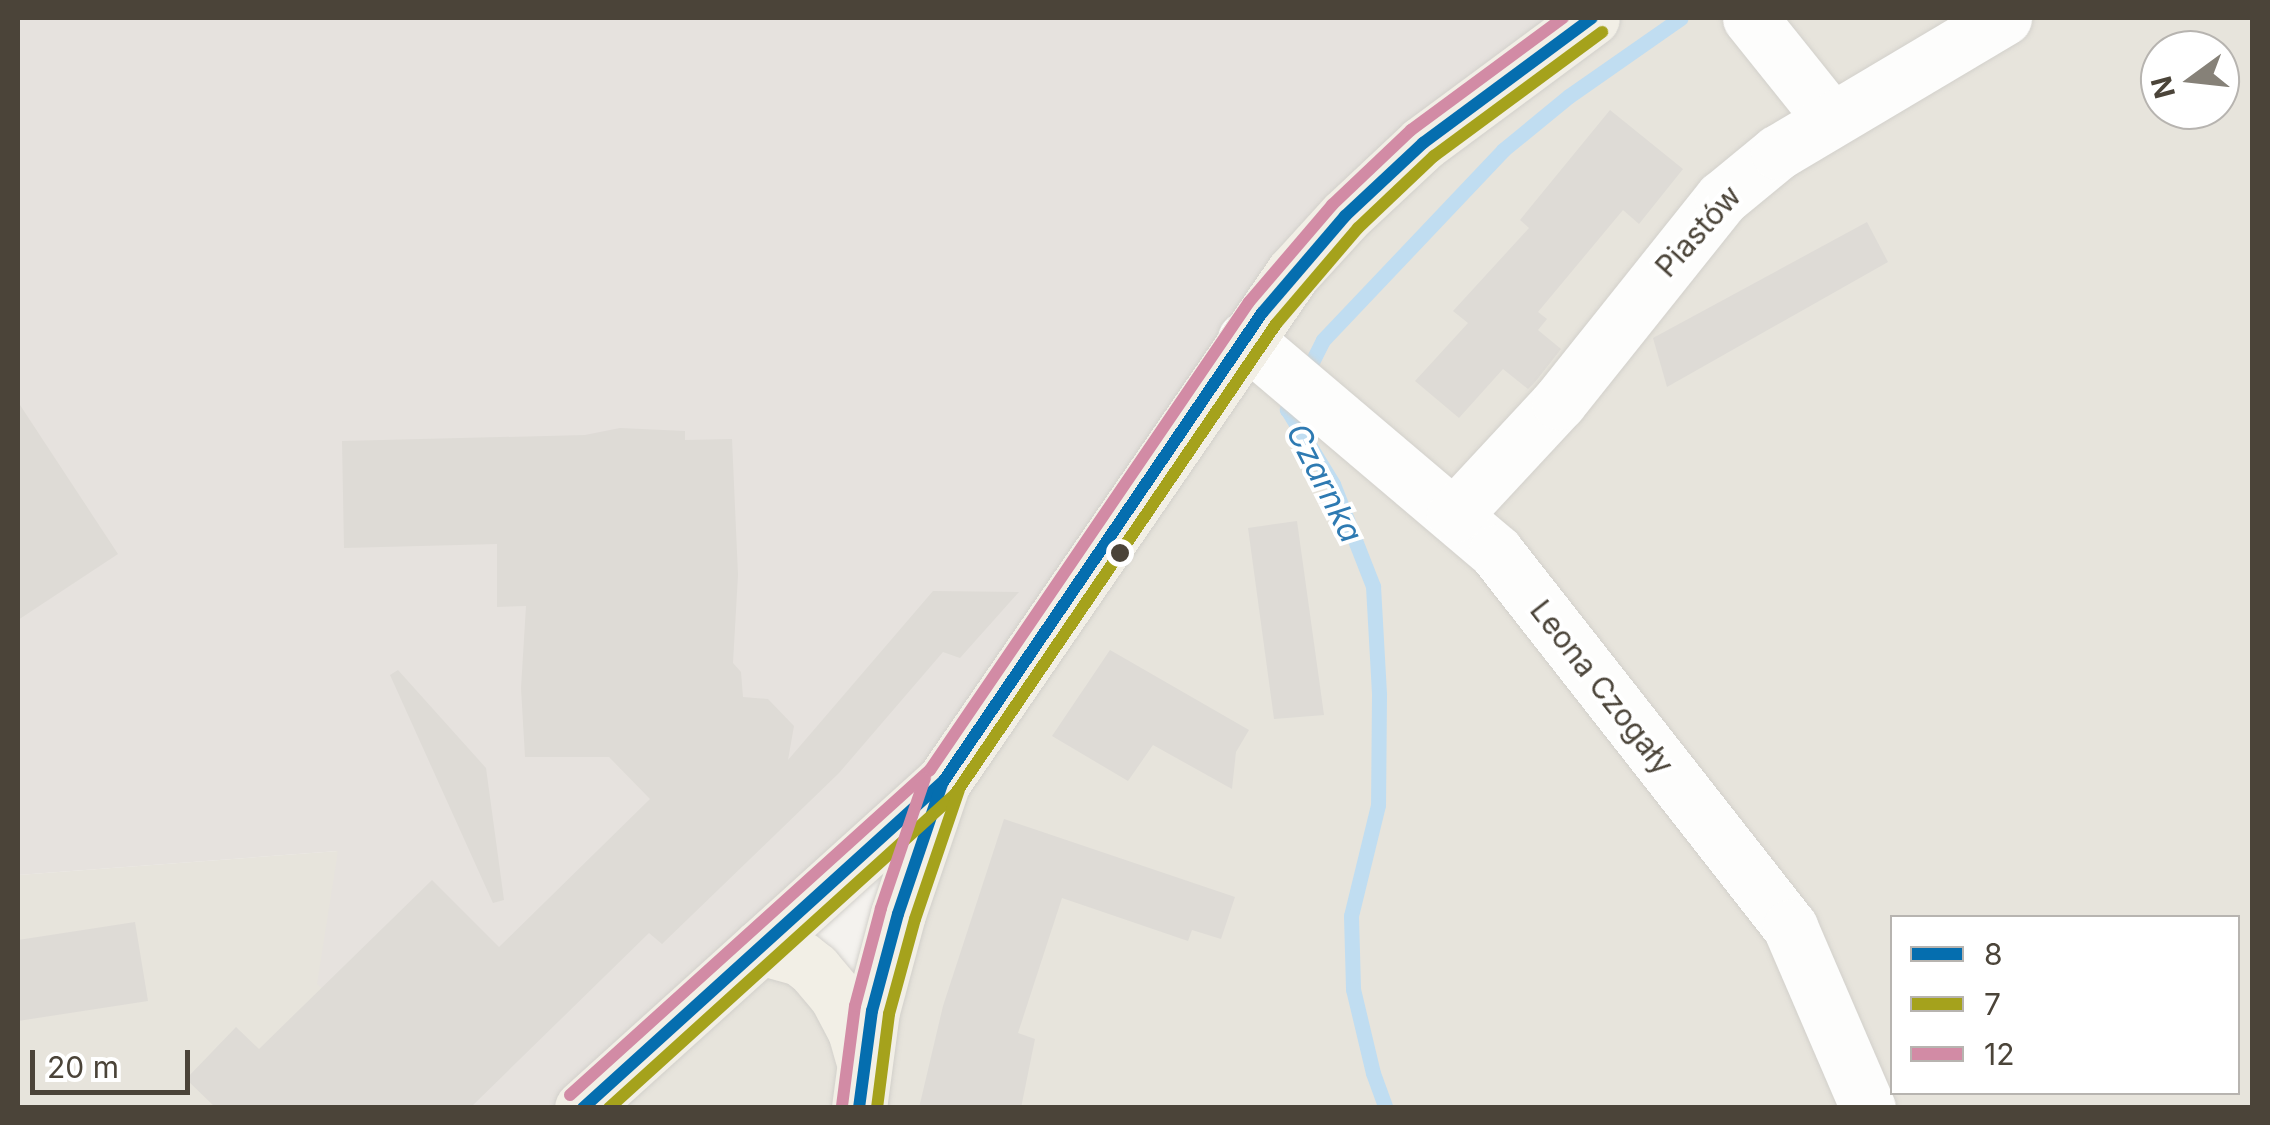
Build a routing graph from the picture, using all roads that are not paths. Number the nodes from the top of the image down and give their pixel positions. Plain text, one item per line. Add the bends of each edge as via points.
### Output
1 (1592, 18) edge
2 (1750, 18) edge
3 (2004, 18) edge
4 (1831, 119) junction
5 (1245, 339) junction
6 (1454, 515) junction
7 (943, 782) junction
8 (760, 947) junction
9 (861, 1085) edge
10 (582, 1108) edge
11 (1868, 1108) edge

1 - 5 main road via 1384,177 1293,273
2 - 4 street
3 - 4 street, Piastów
4 - 6 street, Piastów via 1722,198 1558,402
5 - 6 street, Leona Czogały
5 - 7 main road
6 - 11 street, Leona Czogały via 1496,552 1790,927
7 - 8 main road
7 - 9 main road via 898,914
8 - 9 main road via 800,958 836,996 855,1030
8 - 10 main road

